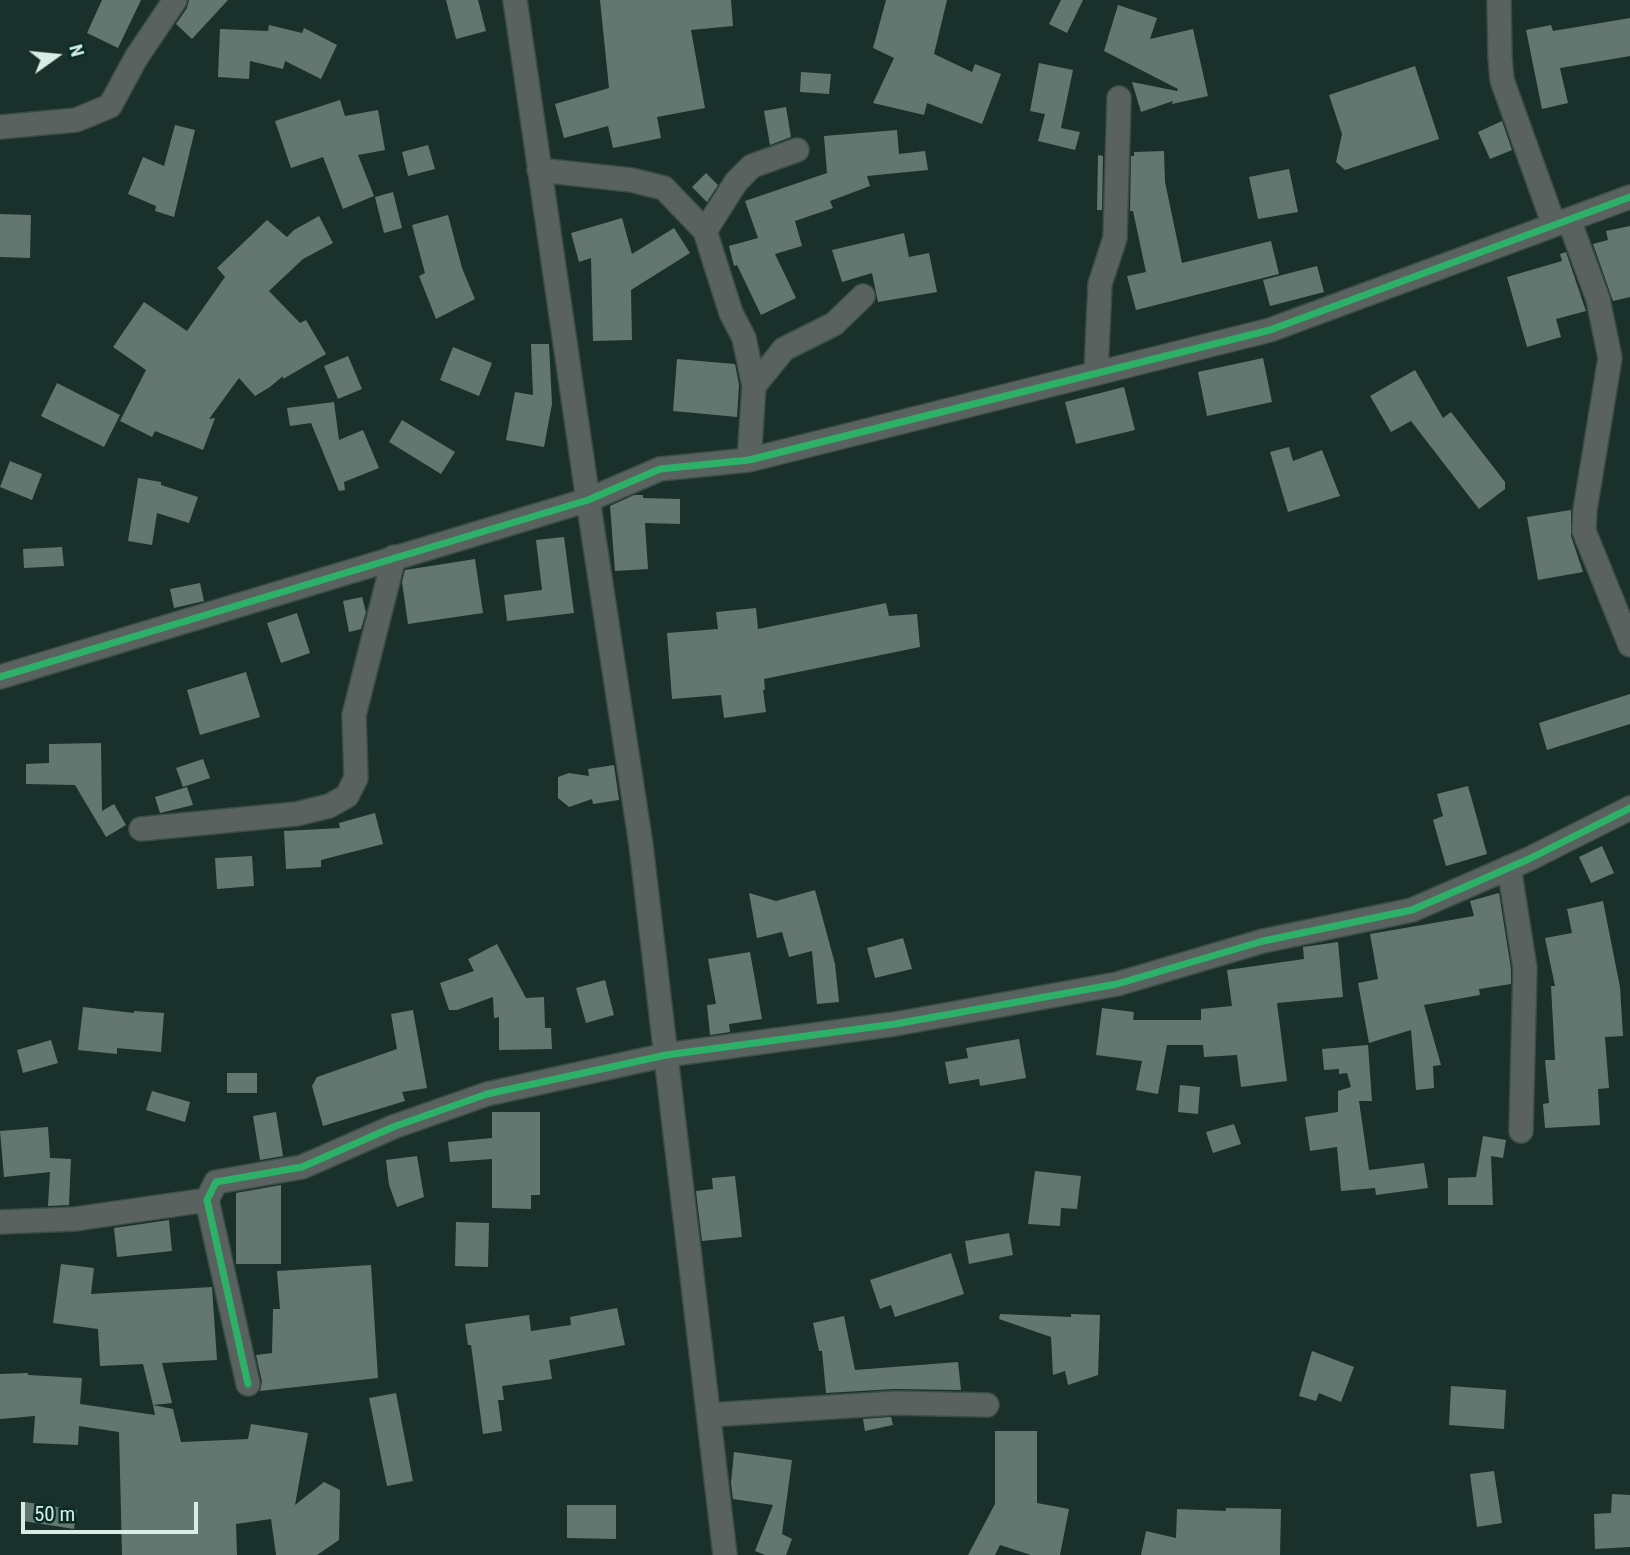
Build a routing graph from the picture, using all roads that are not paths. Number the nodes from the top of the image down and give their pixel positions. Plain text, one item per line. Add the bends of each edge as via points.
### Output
1 (175, 0) edge
2 (515, 0) edge
3 (1499, 0) edge
4 (1119, 97) dead end
5 (0, 127) edge
6 (796, 150) dead end
7 (539, 170) junction
8 (1630, 197) edge
9 (1561, 223) junction
10 (705, 231) junction
11 (863, 296) dead end
12 (744, 338) junction
13 (784, 349) junction
14 (1096, 373) junction
15 (754, 386) junction
16 (749, 460) junction
17 (587, 500) junction
18 (394, 557) junction
19 (1630, 645) edge
20 (0, 677) edge
21 (1630, 808) edge
22 (141, 829) dead end
23 (1509, 867) junction
24 (666, 1055) junction
25 (1521, 1131) dead end
26 (207, 1200) junction
27 (0, 1222) edge
28 (248, 1384) dead end
29 (987, 1405) dead end
30 (709, 1415) junction
31 (725, 1555) edge

1 - 5 street via 110,106 76,120
2 - 7 street
3 - 9 street via 1503,80
4 - 14 street via 1115,238 1100,284
6 - 10 street via 752,166 736,182
7 - 10 street via 664,188
7 - 17 street
8 - 9 street
9 - 14 street via 1269,330
9 - 19 street via 1598,299 1610,358 1584,531
10 - 12 street
11 - 13 street via 834,324
12 - 13 street
12 - 15 street
13 - 15 street
14 - 16 street
15 - 16 street
16 - 17 street via 660,469
17 - 18 street
17 - 24 street via 641,845
18 - 20 street
18 - 22 street via 354,715 356,778 347,796 330,806 296,814
21 - 23 street
23 - 24 street via 1412,911 1263,941 1117,984 895,1024
23 - 25 street via 1525,968
24 - 26 street via 487,1094 393,1127 302,1167 216,1182
24 - 30 street
26 - 27 street via 75,1219
26 - 28 street
29 - 30 street via 895,1403
30 - 31 street

